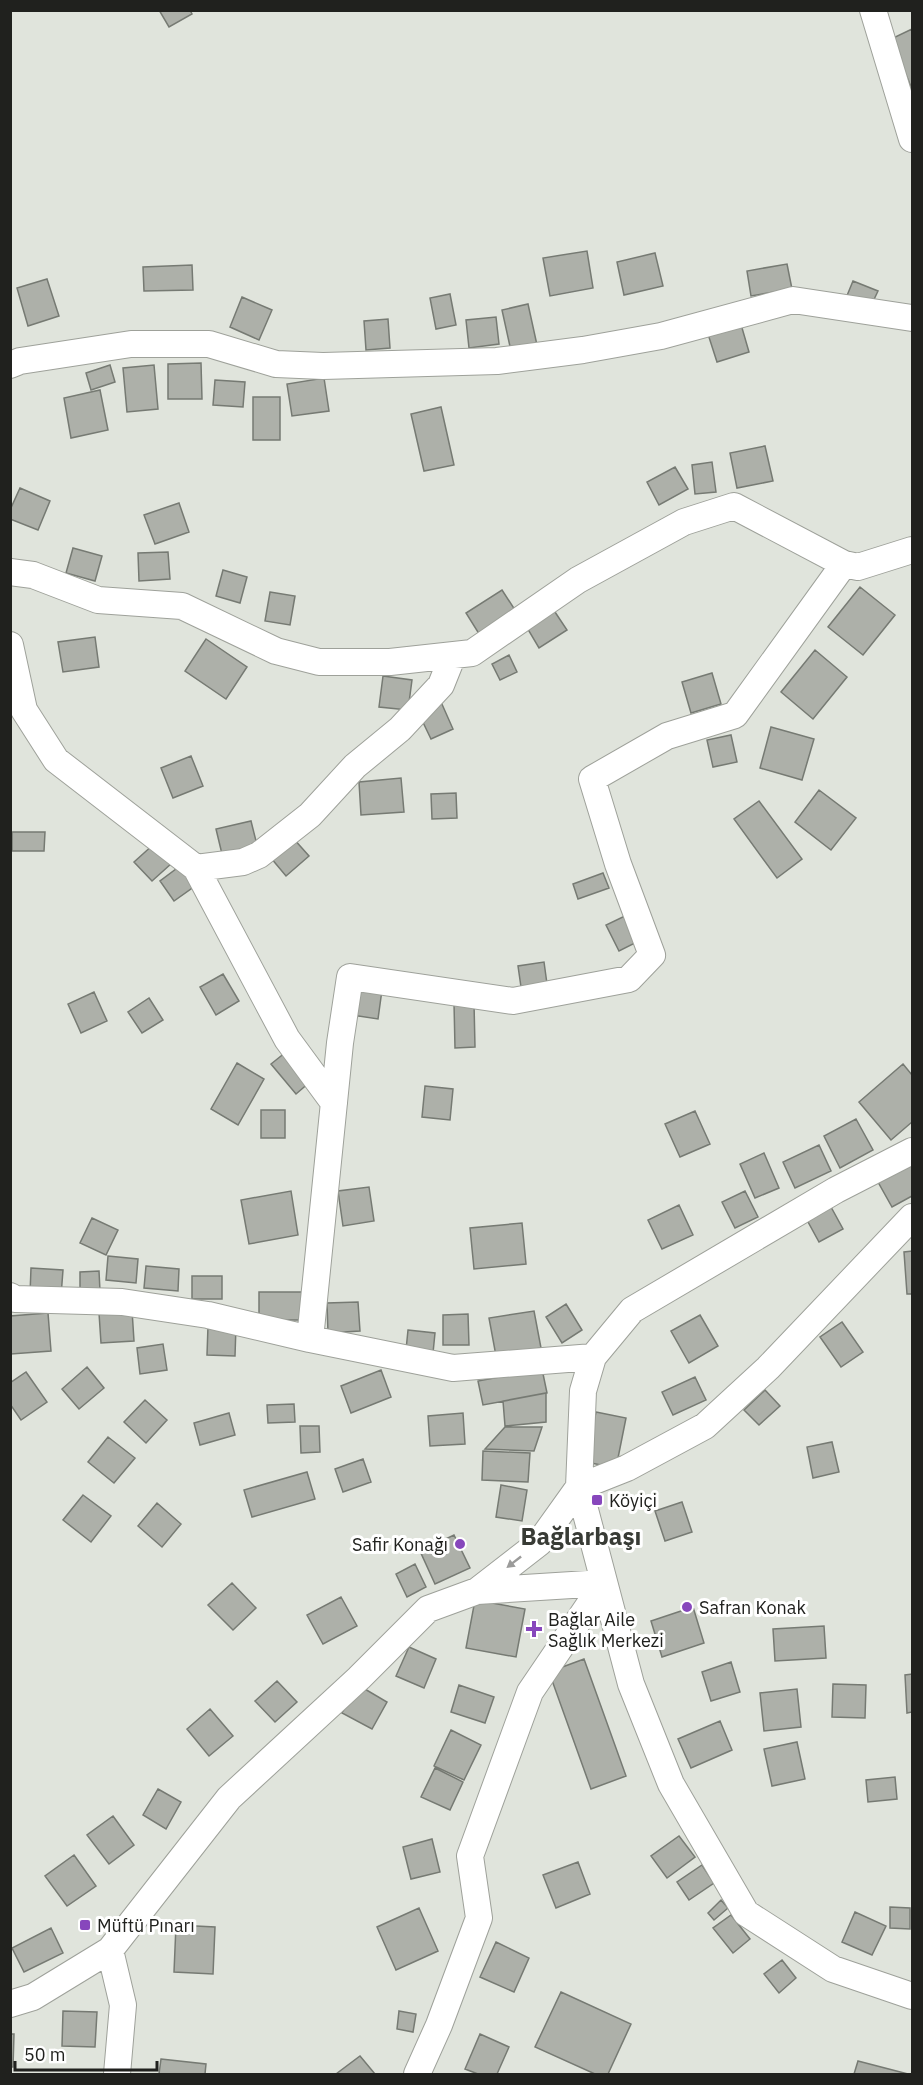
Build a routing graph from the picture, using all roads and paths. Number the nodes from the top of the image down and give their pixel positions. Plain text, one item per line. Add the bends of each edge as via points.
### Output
1 (873, 10) edge
2 (912, 139) edge
3 (912, 318) edge
4 (10, 364) edge
5 (912, 550) edge
6 (843, 564) junction
7 (10, 572) edge
8 (10, 645) edge
9 (453, 655) junction
10 (196, 868) junction
11 (334, 1103) junction
12 (912, 1151) edge
13 (912, 1217) edge
14 (10, 1296) edge
15 (310, 1339) junction
16 (593, 1357) junction
17 (579, 1487) junction
18 (604, 1583) junction
19 (477, 1590) junction
20 (110, 1950) junction
21 (912, 1996) edge
22 (10, 2004) edge
23 (117, 2074) edge
24 (417, 2074) edge

1 - 2 street
3 - 4 street via 793,300 661,336 497,361 276,364 209,344 130,344
5 - 6 street via 858,567
6 - 9 street via 734,506 684,522 578,580 472,653
6 - 11 street via 735,715 667,736 592,779 652,955 637,971 629,978 513,1001 350,977
7 - 9 street via 33,575 98,600 183,606 276,651 319,662 390,662
8 - 10 street via 24,710 56,760
9 - 10 street via 441,685 400,729 355,766 310,815 259,855 243,862
10 - 11 street via 287,1039
11 - 15 street
12 - 16 street via 836,1190 632,1311
13 - 17 street via 768,1368 705,1426 627,1468
14 - 15 street via 122,1302 208,1314
15 - 16 street via 453,1368
16 - 17 street via 583,1391
17 - 18 street
17 -> 19 street via 538,1543
18 - 19 street
18 - 21 street via 631,1683 671,1784 746,1913 833,1969
18 - 24 street via 530,1692 470,1856 479,1918
19 - 20 street via 428,1609 229,1798
20 - 22 street via 33,1997
20 - 23 street via 123,2005

